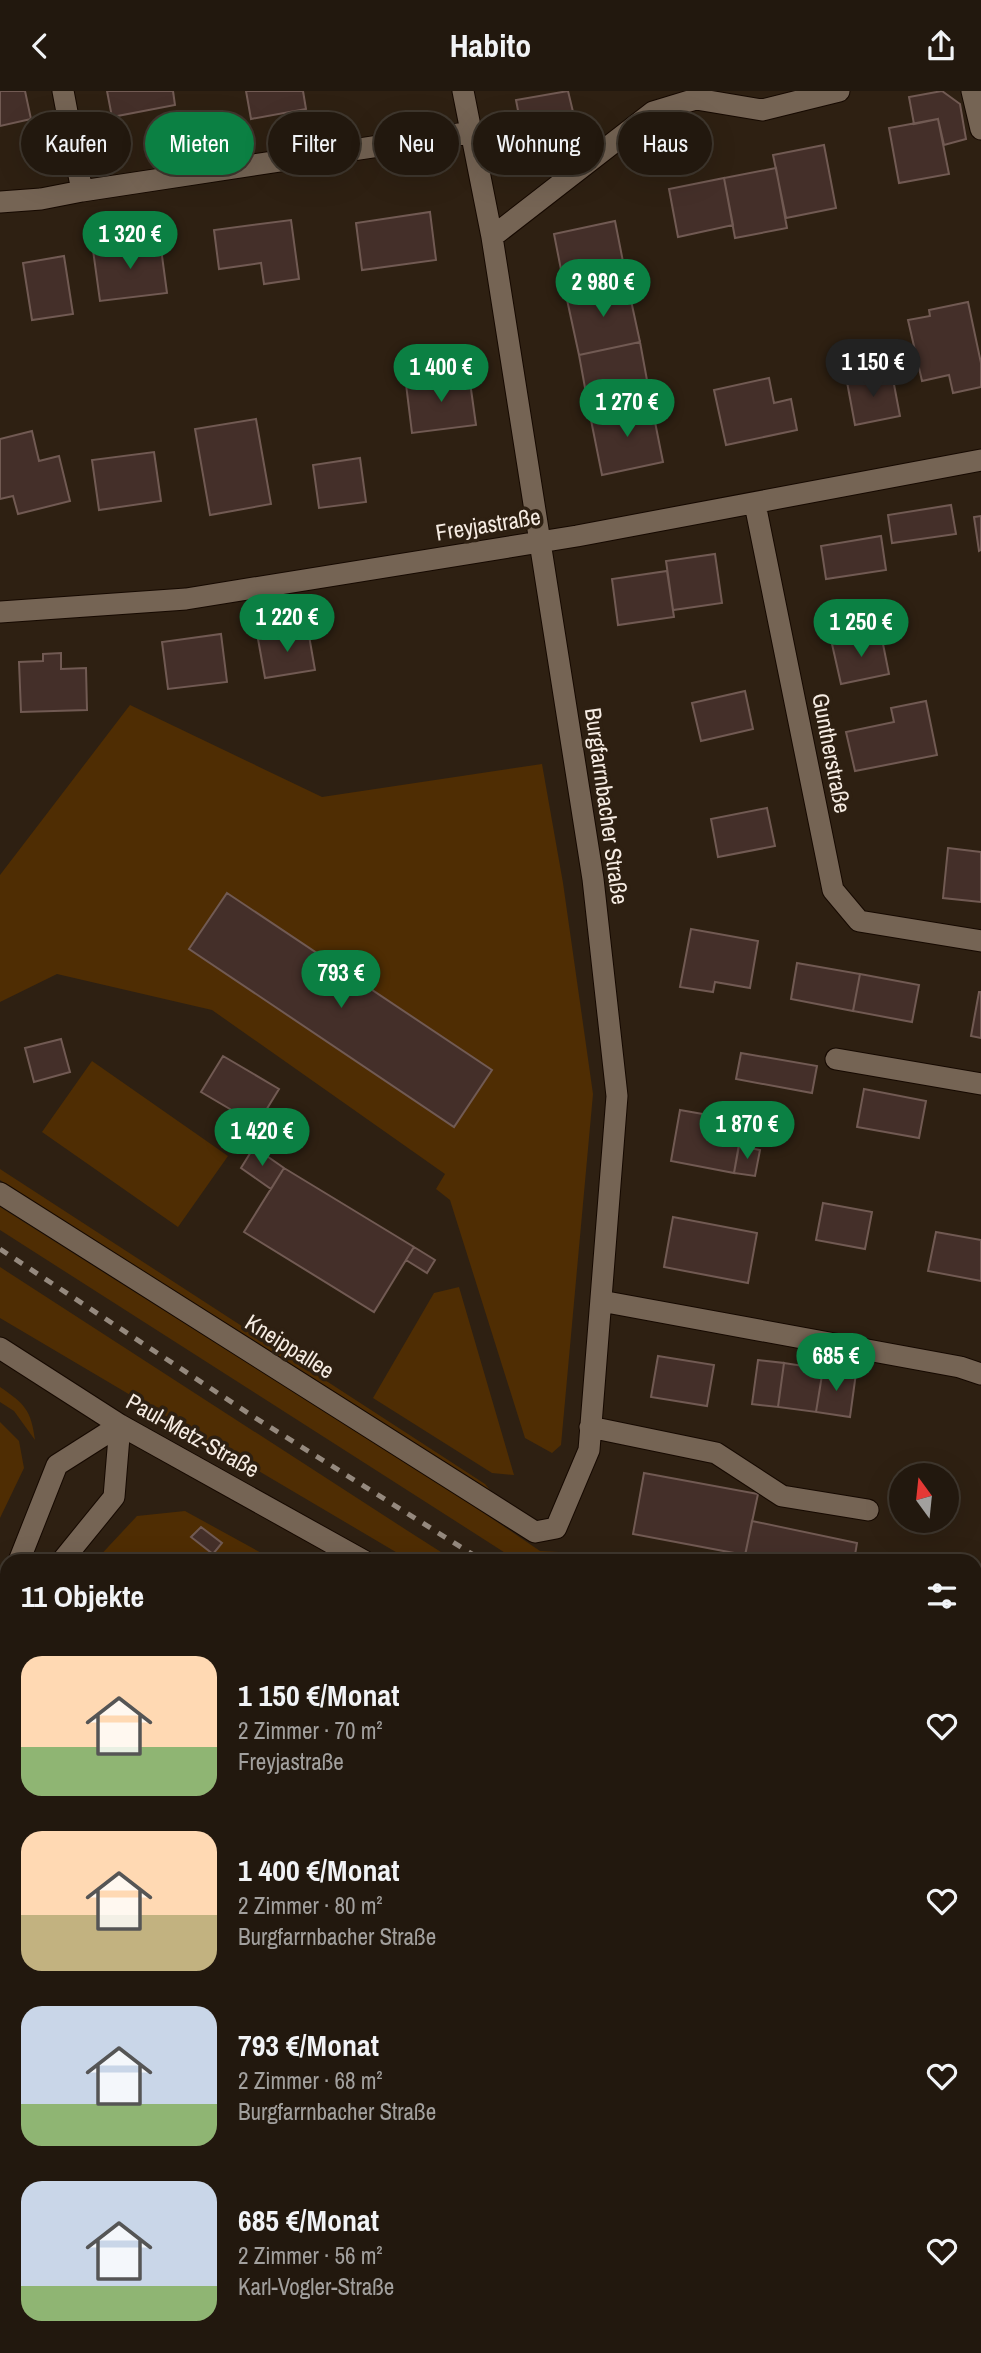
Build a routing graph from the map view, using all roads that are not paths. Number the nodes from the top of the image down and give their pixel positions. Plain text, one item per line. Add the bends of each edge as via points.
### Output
1 (63, 91) edge
2 (463, 91) edge
3 (839, 91) edge
4 (972, 91) edge
5 (981, 129) edge
6 (472, 132) junction
7 (82, 191) junction
8 (0, 202) edge
9 (492, 237) junction
10 (981, 460) edge
11 (755, 504) junction
12 (541, 542) junction
13 (0, 612) edge
14 (981, 941) edge
15 (836, 1059) dead end
16 (981, 1084) edge
17 (0, 1193) edge
18 (601, 1301) junction
19 (0, 1348) edge
20 (981, 1374) edge
21 (120, 1425) junction
22 (590, 1427) junction
23 (868, 1510) dead end
24 (556, 1528) joint
25 (22, 1554) edge
26 (68, 1554) edge
27 (351, 1554) edge

1 - 7 street
2 - 6 street, Burgfarrnbacher Straße
3 - 9 street via 762,110 696,99 653,112
4 - 5 street
6 - 7 street
6 - 9 street, Burgfarrnbacher Straße
7 - 8 street
9 - 12 street, Burgfarrnbacher Straße
10 - 11 street, Freyjastraße
11 - 12 street, Freyjastraße
11 - 14 street, Guntherstraße via 833,890 859,921
12 - 13 street, Freyjastraße via 186,599
12 - 18 street, Burgfarrnbacher Straße via 593,879 617,1096
15 - 16 street
17 - 24 street, Kneippallee via 535,1532
18 - 20 street
18 - 22 street, Burgfarrnbacher Straße
19 - 21 street, Paul-Metz-Straße
21 - 25 street via 57,1465
21 - 26 street via 114,1497
21 - 27 street, Paul-Metz-Straße
22 - 23 street via 716,1453 782,1496
22 - 24 street, Burgfarrnbacher Straße via 589,1450

